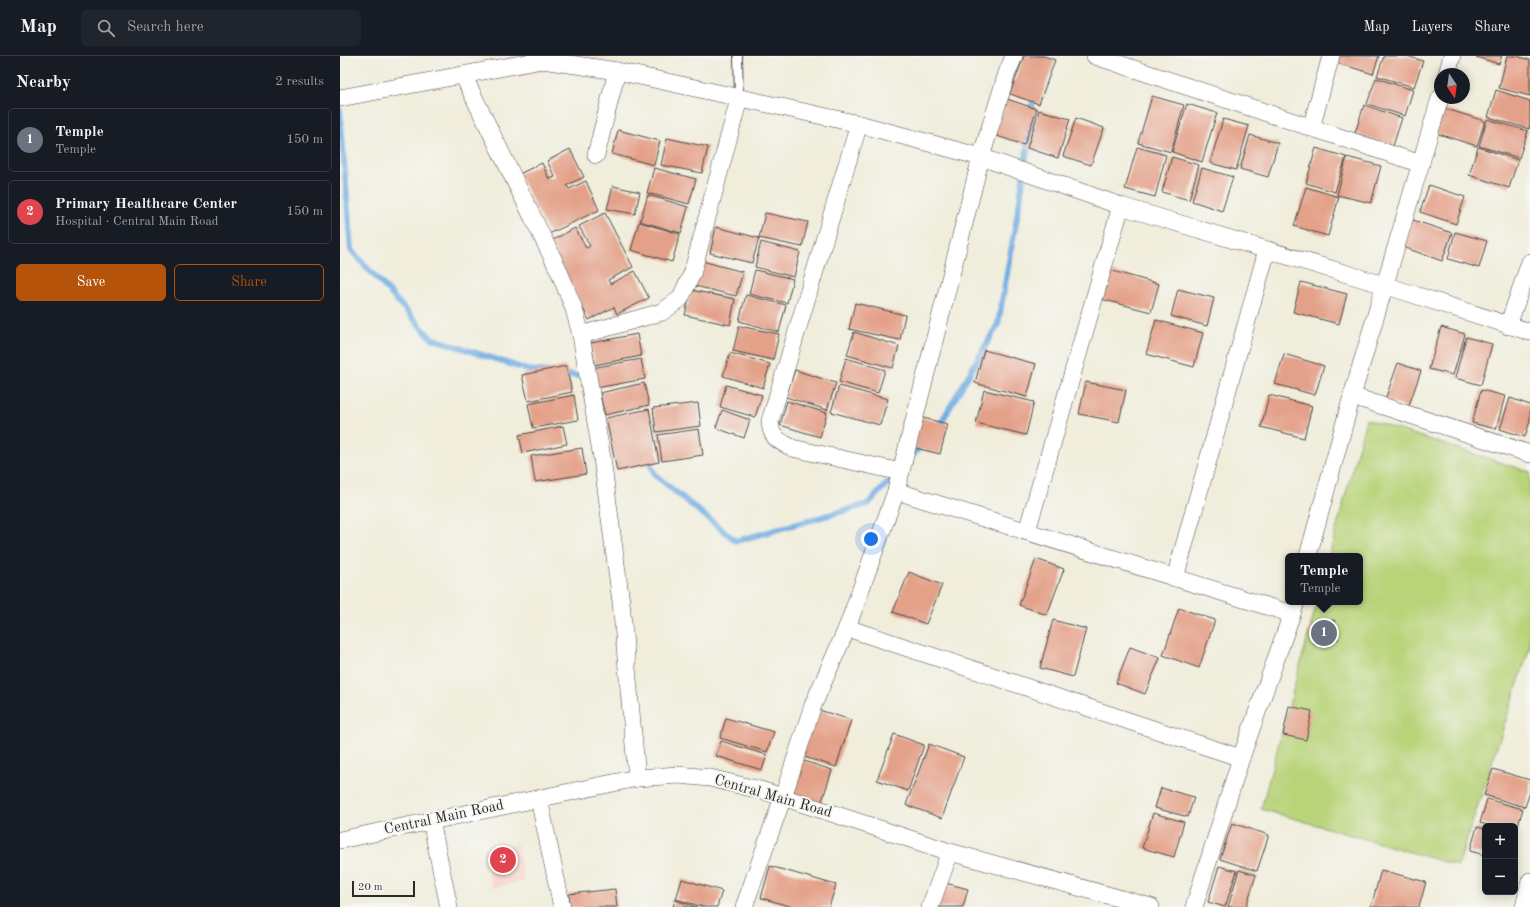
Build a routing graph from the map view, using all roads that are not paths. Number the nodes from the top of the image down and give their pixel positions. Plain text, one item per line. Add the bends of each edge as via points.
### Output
1 (738, 56) edge
2 (1014, 56) edge
3 (1095, 56) edge
4 (1331, 56) edge
5 (1452, 56) edge
6 (1449, 68) edge
7 (617, 71) junction
8 (463, 75) junction
9 (340, 98) edge
10 (740, 99) junction
11 (1438, 104) edge
12 (859, 124) junction
13 (1311, 128) junction
14 (596, 155) dead end
15 (981, 157) junction
16 (1421, 164) junction
17 (1121, 206) junction
18 (1267, 250) junction
19 (1530, 262) edge
20 (1384, 285) junction
21 (1508, 326) junction
22 (1530, 332) edge
23 (581, 334) junction
24 (1352, 396) junction
25 (1530, 454) edge
26 (901, 472) junction
27 (896, 491) junction
28 (1027, 532) junction
29 (1309, 553) edge
30 (1175, 578) junction
31 (1294, 608) edge
32 (847, 628) junction
33 (1241, 758) junction
34 (637, 778) junction
35 (783, 797) junction
36 (539, 799) junction
37 (431, 821) junction
38 (340, 840) edge
39 (950, 852) junction
40 (1530, 881) edge
41 (449, 907) edge
42 (562, 907) edge
43 (744, 907) edge
44 (930, 907) edge
45 (1151, 907) edge
46 (1194, 907) edge
47 (1524, 907) edge

1 - 10 lane
2 - 15 street
3 - 13 street
4 - 13 street
5 - 6 street
7 - 8 street via 542,60
7 - 10 street
7 - 14 street
8 - 9 street
8 - 23 street via 558,271
10 - 12 street
10 - 23 street via 692,274 680,299 662,312
11 - 16 street
12 - 15 street
12 - 26 street via 770,421 771,431 776,439 792,448
13 - 16 street
15 - 17 street
15 - 26 street
16 - 20 street
17 - 18 street
17 - 28 street
18 - 20 street
18 - 30 street
19 - 21 street
20 - 21 street
20 - 24 street
21 - 22 street
23 - 34 street via 602,458 621,602
24 - 25 street
24 - 29 street
26 - 27 street
27 - 28 street
27 - 32 street
28 - 30 street
30 - 31 street
31 - 33 street
32 - 33 street
32 - 35 street via 813,705
33 - 46 street
34 - 35 street, Central Main Road via 678,775 710,778
34 - 36 street, Central Main Road
35 - 39 street, Central Main Road
35 - 43 street
36 - 37 street, Central Main Road
36 - 42 street
37 - 38 street, Central Main Road
37 - 41 street
39 - 44 street
39 - 45 street, Central Main Road
40 - 47 street

